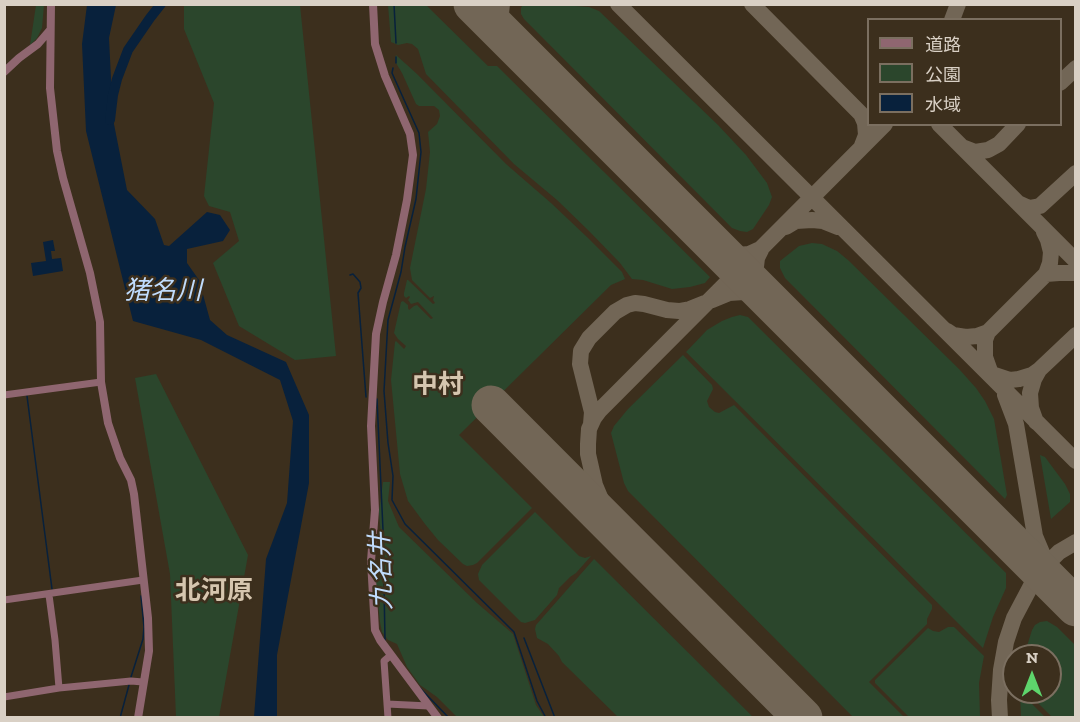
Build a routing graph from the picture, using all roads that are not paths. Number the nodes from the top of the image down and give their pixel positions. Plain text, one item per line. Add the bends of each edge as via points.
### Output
1 (51, 4) edge
2 (373, 4) edge
3 (50, 30) junction
4 (38, 44) junction
5 (50, 53) junction
6 (4, 72) edge
7 (101, 382) junction
8 (4, 394) edge
9 (143, 580) junction
10 (49, 595) junction
11 (4, 600) edge
12 (391, 655) junction
13 (143, 682) junction
14 (59, 688) junction
15 (4, 697) edge
16 (387, 704) junction
17 (429, 706) junction
18 (138, 717) edge
19 (388, 717) edge
20 (438, 717) edge

1 - 3 street
2 - 12 street via 375,44 412,147 396,255 378,320 370,426 375,630
3 - 4 street
3 - 5 street
4 - 5 street
4 - 6 street
5 - 7 street via 57,151 100,322
7 - 8 street
7 - 9 street via 112,437 134,494
9 - 10 street
9 - 13 street via 149,651
10 - 11 street
10 - 14 street
12 - 16 street via 384,661
12 - 17 street
13 - 14 street
13 - 18 street
14 - 15 street
16 - 17 street
16 - 19 street
17 - 20 street

